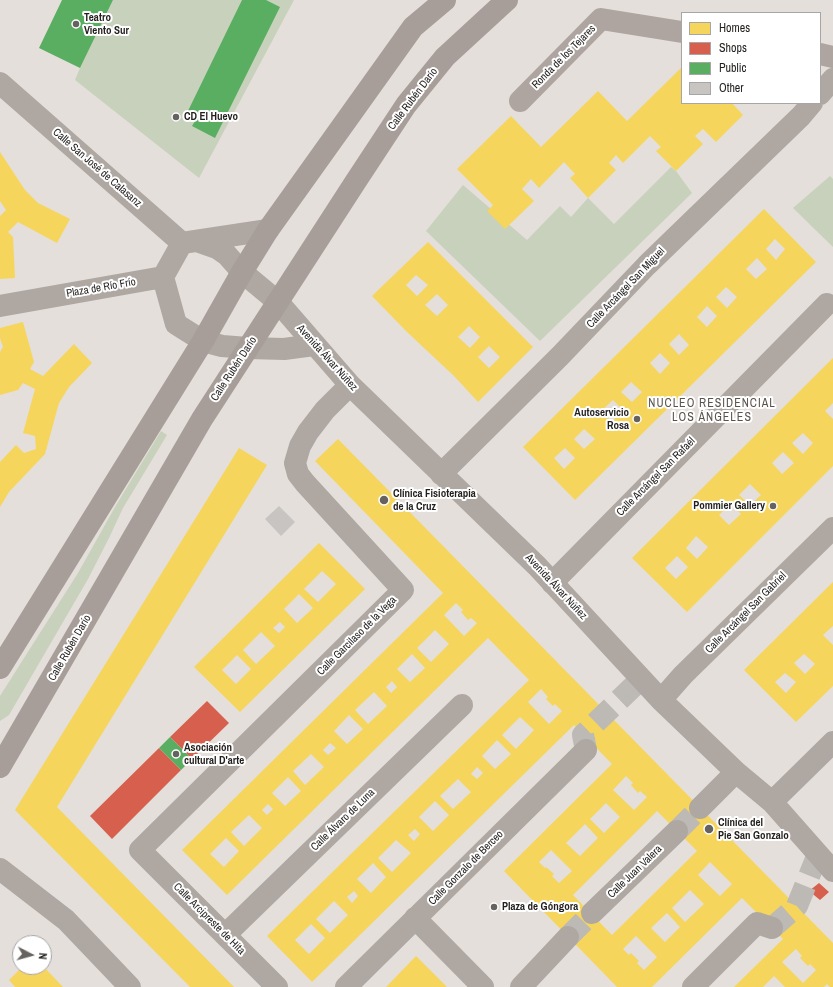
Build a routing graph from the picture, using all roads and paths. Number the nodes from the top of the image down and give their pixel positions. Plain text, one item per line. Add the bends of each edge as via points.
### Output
1 (445, 0) edge
2 (507, 0) edge
3 (681, 32) edge
4 (821, 54) edge
5 (833, 57) edge
6 (833, 79) edge
7 (0, 83) edge
8 (821, 93) edge
9 (520, 101) dead end
10 (811, 104) edge
11 (268, 230) junction
12 (190, 242) junction
13 (242, 272) junction
14 (163, 277) junction
15 (278, 302) junction
16 (827, 304) dead end
17 (0, 306) edge
18 (204, 341) junction
19 (314, 345) junction
20 (248, 348) junction
21 (350, 385) junction
22 (441, 474) junction
23 (833, 528) edge
24 (552, 583) junction
25 (0, 668) edge
26 (661, 700) junction
27 (462, 705) dead end
28 (9, 740) edge
29 (833, 742) edge
30 (586, 750) tunnel mouth
31 (0, 766) edge
32 (736, 772) junction
33 (772, 802) junction
34 (700, 808) tunnel mouth
35 (678, 831) tunnel mouth
36 (140, 850) joint
37 (0, 869) edge
38 (833, 871) edge
39 (592, 913) tunnel mouth
40 (415, 918) junction
41 (772, 928) dead end
42 (225, 935) junction
43 (568, 937) tunnel mouth
44 (130, 987) edge
45 (277, 987) edge
46 (346, 987) edge
47 (483, 987) edge
48 (521, 987) edge
49 (692, 987) edge

1 - 11 main road via 413,27
2 - 15 main road, Calle Rubén Darío via 445,58 406,105
3 - 9 street, Ronda de los Tejares via 601,19
4 - 5 street
6 - 8 street
7 - 12 street, Calle San José de Calasanz
10 - 22 street, Calle Arcángel San Miguel via 647,265
11 - 12 street
11 - 13 main road
12 - 13 street, Calle San José de Calasanz via 217,248
12 - 14 street
13 - 15 street, Calle San José de Calasanz
13 - 18 main road
14 - 17 street, Plaza de Río Frío
14 - 18 street via 176,324
15 - 19 street, Avenida Álvar Núñez
15 - 20 main road, Calle Rubén Darío
16 - 24 street, Calle Arcángel San Rafaél
18 - 20 street via 222,346
18 - 25 main road
19 - 20 street via 284,349
19 - 21 street, Avenida Álvar Núñez
20 - 28 main road, Calle Rubén Darío via 202,419
21 - 22 street, Avenida Álvar Núñez
21 - 36 street, Calle Garcilaso de la Vega via 308,432 295,463 298,474 305,483 403,590
22 - 24 street, Avenida Álvar Núñez via 538,566
23 - 26 street, Calle Arcángel San Gabriel via 683,675
24 - 26 street, Avenida Álvar Núñez
26 - 32 street, Avenida Álvar Núñez
27 - 42 street, Calle Álvaro de Luna
28 - 31 main road, Calle Rubén Darío
29 - 33 street
30 - 40 street, Calle Gonzalo de Berceo
32 - 33 street, Avenida Álvar Núñez
32 - 34 street
33 - 38 street, Avenida Álvar Núñez
35 - 39 street, Calle Juan Valera
36 - 42 street, Calle Arcipreste de Hita
37 - 44 street via 66,920
40 - 46 street, Calle Gonzalo de Berceo
40 - 47 street
41 - 49 street via 757,923
42 - 45 street, Calle Arcipreste de Hita
43 - 48 street

